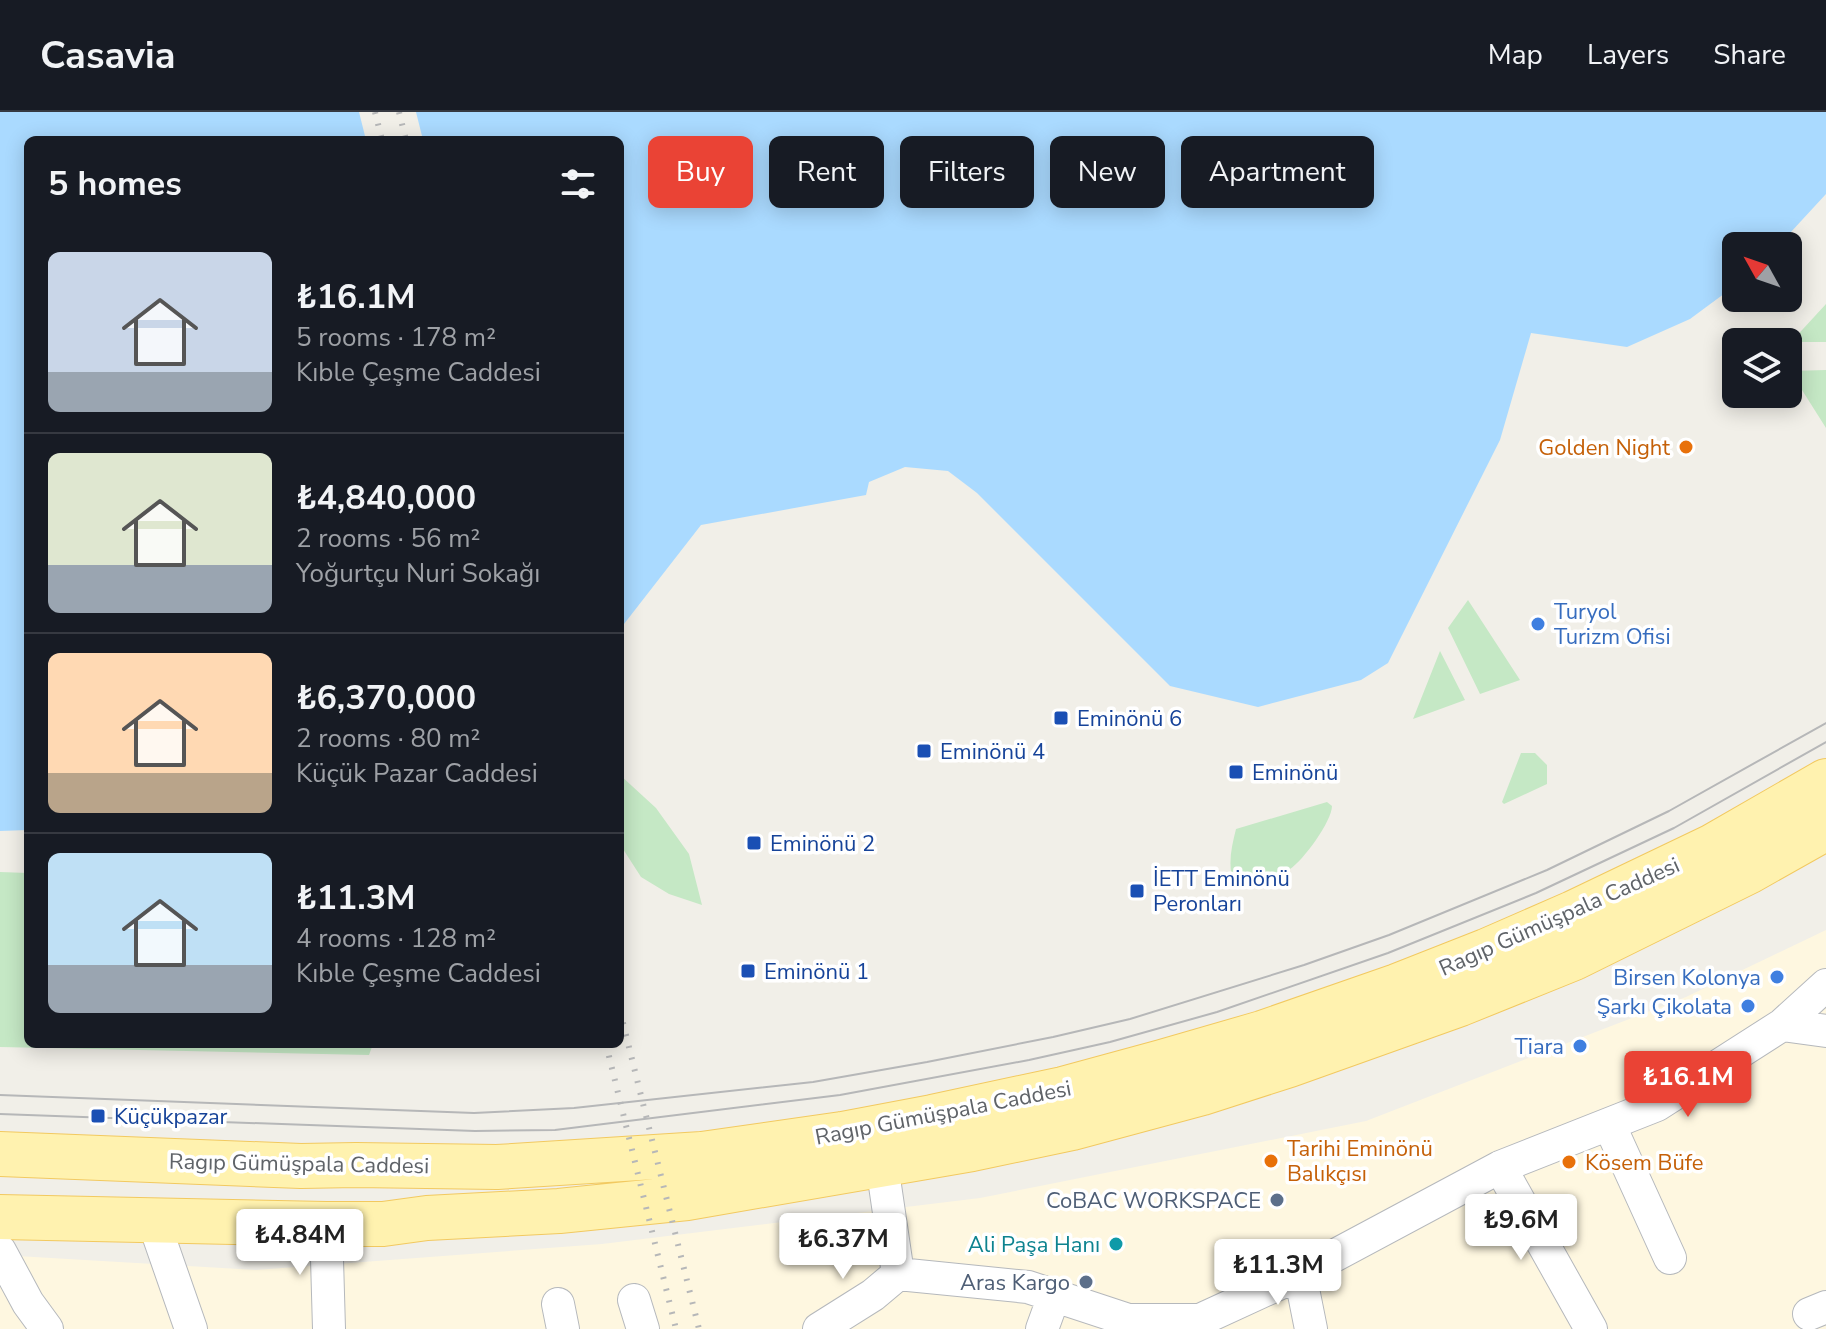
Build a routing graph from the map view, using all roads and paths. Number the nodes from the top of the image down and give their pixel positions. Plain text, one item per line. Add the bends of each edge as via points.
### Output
1 (1826, 781) edge
2 (1804, 825) edge
3 (1826, 985) edge
4 (1782, 1025) junction
5 (1826, 1031) edge
6 (1609, 1124) junction
7 (0, 1154) edge
8 (882, 1165) junction
9 (1500, 1167) junction
10 (0, 1217) edge
11 (153, 1220) junction
12 (326, 1224) junction
13 (0, 1251) edge
14 (1670, 1258) dead end
15 (898, 1274) junction
16 (1300, 1274) junction
17 (1054, 1296) junction
18 (14, 1306) edge
19 (47, 1329) edge
20 (191, 1329) edge
21 (329, 1329) edge
22 (819, 1329) edge
23 (1042, 1329) edge
24 (1311, 1329) edge
25 (1591, 1329) edge

1 - 2 main road, Ragıp Gümüşpala Caddesi
2 - 7 main road, Ragıp Gümüşpala Caddesi via 1713,846 1486,951 1262,1033 1063,1089 842,1134 702,1154 497,1167 301,1166
2 - 8 main road, Ragıp Gümüşpala Caddesi via 1721,886 1574,958 1460,1004 1202,1093 1072,1128
3 - 4 street
4 - 5 street
4 - 6 street via 1657,1105
6 - 9 street
6 - 14 street
8 - 12 main road, Ragıp Gümüşpala Caddesi via 687,1198 383,1224
8 - 15 street
9 - 16 street
9 - 25 street
10 - 11 main road, Ragıp Gümüşpala Caddesi
11 - 12 main road, Ragıp Gümüşpala Caddesi
11 - 20 street
12 - 21 street
13 - 18 street
15 - 17 street via 1028,1287
15 - 22 street
16 - 17 street via 1200,1320 1128,1320
16 - 24 street
17 - 23 street
18 - 19 street

